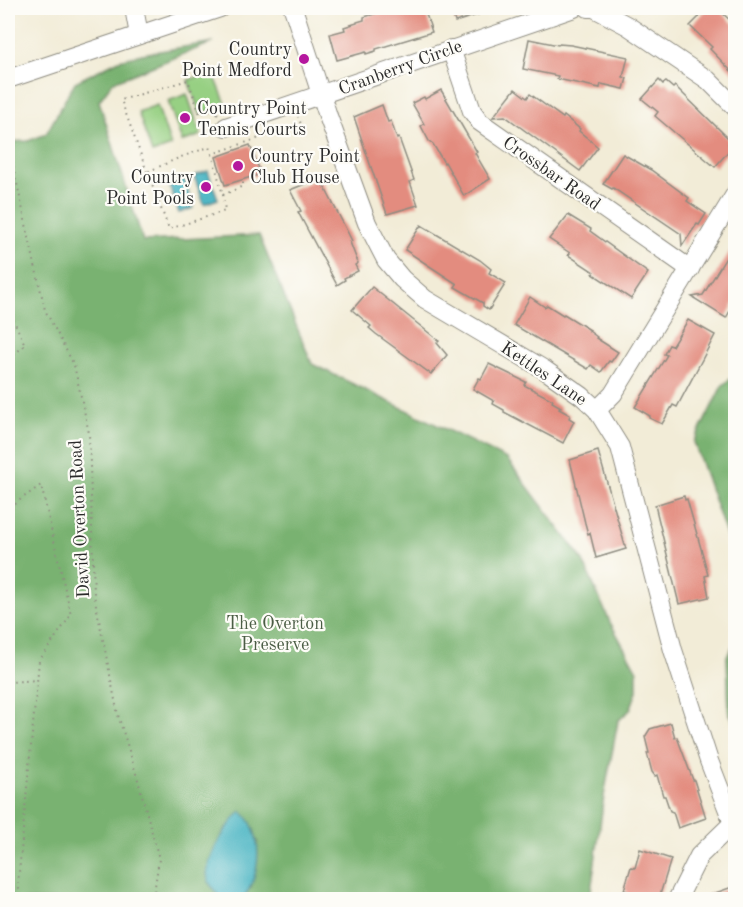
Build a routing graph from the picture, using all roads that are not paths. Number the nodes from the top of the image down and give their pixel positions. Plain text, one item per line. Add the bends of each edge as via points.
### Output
1 (134, 8) edge
2 (220, 8) edge
3 (293, 8) edge
4 (574, 8) edge
5 (588, 8) edge
6 (139, 35) junction
7 (451, 49) junction
8 (8, 79) edge
9 (322, 95) junction
10 (735, 108) edge
11 (226, 127) dead end
12 (735, 193) edge
13 (690, 268) junction
14 (597, 410) junction
15 (734, 827) edge
16 (677, 900) edge

1 - 6 street
2 - 6 street
3 - 9 street, Kettles Lane
4 - 7 street, Cranberry Circle
5 - 10 street via 628,27 708,80
6 - 8 street
7 - 9 street, Cranberry Circle
7 - 13 street, Crossbar Road via 472,111 480,122
9 - 11 street, Cranberry Circle
9 - 14 street, Kettles Lane via 367,223 386,260 402,279 425,299 545,370
12 - 13 street
13 - 14 street via 613,394
14 - 15 street, Kettles Lane via 620,447 673,650
15 - 16 street, Kettles Lane via 699,856

